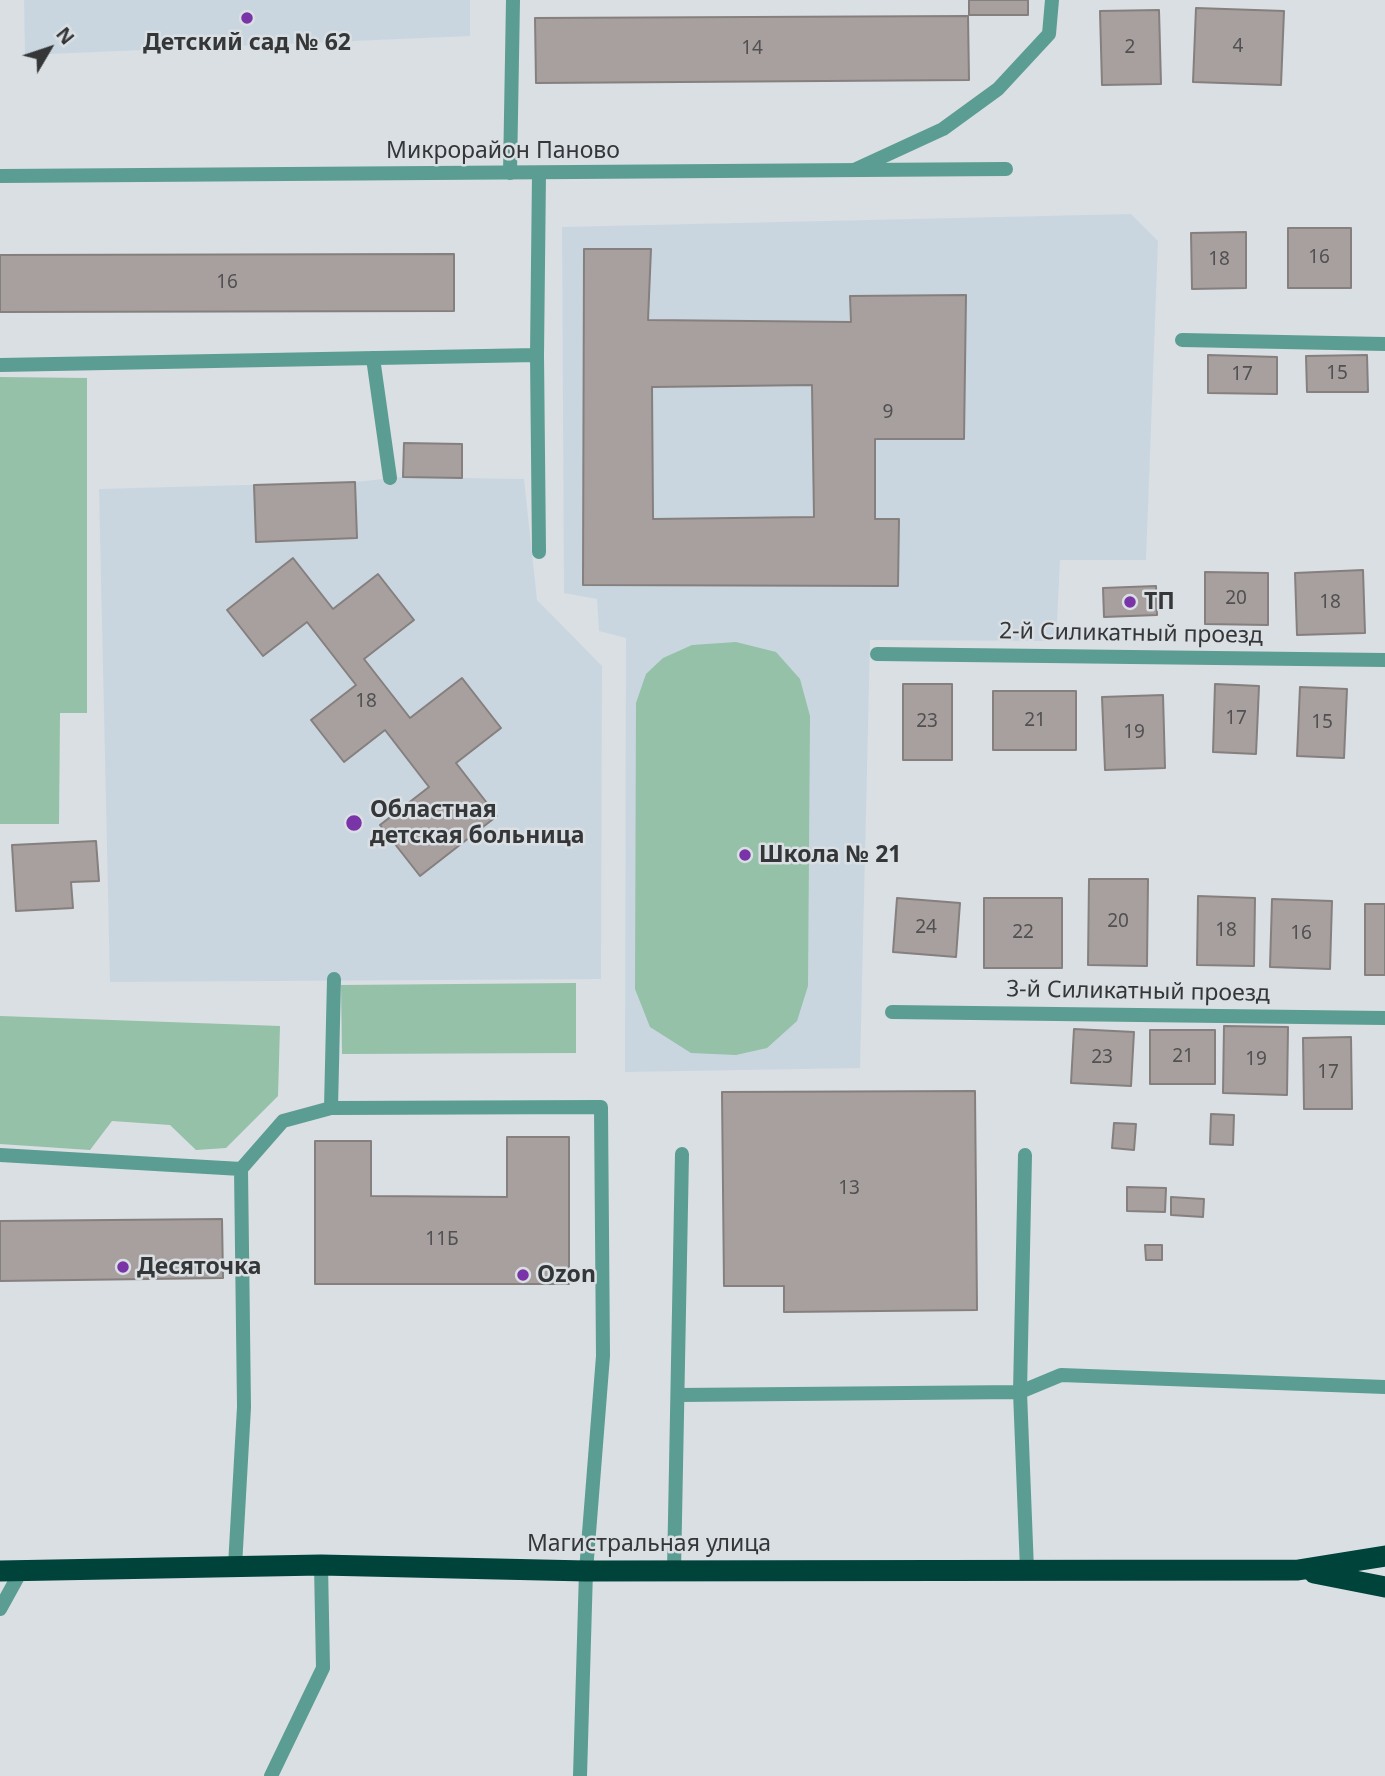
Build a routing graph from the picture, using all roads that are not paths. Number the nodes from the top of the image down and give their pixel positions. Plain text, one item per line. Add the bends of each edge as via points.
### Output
1 (513, 0) edge
2 (1052, 0) edge
3 (1006, 169) dead end
4 (852, 172) junction
5 (510, 173) junction
6 (539, 173) junction
7 (0, 176) edge
8 (1182, 340) dead end
9 (1385, 344) edge
10 (537, 355) junction
11 (373, 358) junction
12 (0, 365) edge
13 (390, 478) dead end
14 (539, 552) dead end
15 (877, 654) dead end
16 (1385, 660) edge
17 (334, 979) dead end
18 (891, 1012) dead end
19 (1385, 1018) edge
20 (331, 1108) junction
21 (681, 1154) dead end
22 (0, 1155) edge
23 (1025, 1155) dead end
24 (241, 1169) junction
25 (1385, 1387) edge
26 (1020, 1392) junction
27 (679, 1395) junction
28 (1385, 1556) edge
29 (321, 1565) junction
30 (235, 1566) junction
31 (1027, 1570) junction
32 (1298, 1570) junction
33 (10, 1571) edge
34 (586, 1571) junction
35 (674, 1571) junction
36 (1385, 1587) edge
37 (0, 1609) edge
38 (271, 1776) edge
39 (580, 1776) edge

1 - 5 street
2 - 4 street via 1049,34 998,89 943,129
3 - 4 street, Микрорайон Паново
4 - 6 street, Микрорайон Паново
5 - 6 street, Микрорайон Паново
5 - 7 street, Микрорайон Паново
6 - 10 street
8 - 9 street
10 - 11 street
10 - 14 street
11 - 12 street
11 - 13 street
15 - 16 street, 2-й Силикатный проезд
17 - 20 street
18 - 19 street, 3-й Силикатный проезд
20 - 24 street via 284,1121
20 - 34 street via 601,1107 603,1356
21 - 27 street
22 - 24 street
23 - 26 street
24 - 30 street via 244,1407
25 - 26 street via 1061,1374
26 - 27 street
26 - 31 street
27 - 35 street
28 - 32 highway, Магистральная улица
29 - 30 highway, Магистральная улица
29 - 34 highway, Магистральная улица
29 - 38 street via 323,1668
30 - 33 highway, Магистральная улица
31 - 32 highway, Магистральная улица
31 - 35 highway, Магистральная улица
32 - 36 highway, Магистральная улица
33 - 37 street
34 - 35 highway, Магистральная улица
34 - 39 street

